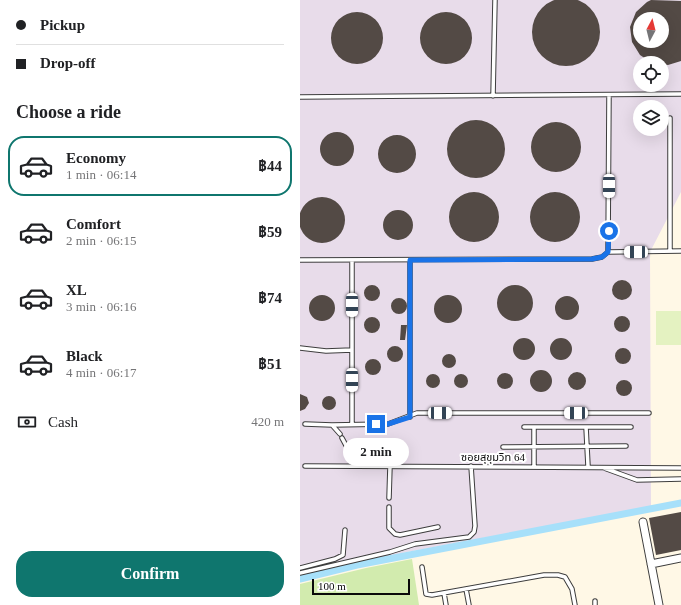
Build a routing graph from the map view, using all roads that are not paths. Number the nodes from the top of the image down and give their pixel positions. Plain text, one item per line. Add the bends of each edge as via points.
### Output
1 (495, 0) edge
2 (681, 94) edge
3 (609, 95) junction
4 (493, 96) junction
5 (300, 97) edge
6 (670, 118) dead end
7 (670, 251) junction
8 (681, 251) edge
9 (608, 252) junction
10 (300, 260) edge
11 (352, 260) junction
12 (410, 260) junction
13 (300, 348) edge
14 (352, 350) junction
15 (649, 413) dead end
16 (410, 417) junction
17 (305, 424) dead end
18 (352, 424) junction
19 (332, 425) junction
20 (524, 427) dead end
21 (586, 427) junction
22 (631, 427) dead end
23 (534, 428) junction
24 (340, 434) dead end
25 (342, 438) dead end
26 (587, 446) junction
27 (626, 446) dead end
28 (503, 447) dead end
29 (534, 447) junction
30 (349, 451) dead end
31 (353, 458) dead end
32 (305, 466) dead end
33 (357, 466) junction
34 (390, 466) junction
35 (471, 466) junction
36 (534, 466) junction
37 (588, 466) junction
38 (600, 466) junction
39 (681, 468) edge
40 (681, 478) edge
41 (389, 498) dead end
42 (389, 507) dead end
43 (643, 522) dead end
44 (438, 527) dead end
45 (345, 530) dead end
46 (681, 558) edge
47 (651, 564) junction
48 (422, 567) dead end
49 (300, 568) edge
50 (300, 573) edge
51 (466, 589) junction
52 (444, 593) junction
53 (446, 605) edge
54 (469, 605) edge
55 (574, 605) edge
56 (659, 605) edge

1 - 4 lane
2 - 3 lane
3 - 4 lane
3 - 9 lane
4 - 5 lane
6 - 7 lane
7 - 8 lane
7 - 9 lane
9 - 12 lane via 602,257 592,259
10 - 11 lane
11 - 12 lane
11 - 14 lane
12 - 16 lane
13 - 14 lane via 326,352
14 - 18 lane
15 - 16 lane via 417,413
16 - 18 lane via 388,424
17 - 19 lane
18 - 19 lane
19 - 24 lane
20 - 23 lane
21 - 22 lane
21 - 23 lane
21 - 26 lane
23 - 29 lane
25 - 30 lane
26 - 27 lane
26 - 29 lane
26 - 37 lane
28 - 29 lane
29 - 36 lane
31 - 33 lane
32 - 33 lane, ซอยสุขุมวิท 64
33 - 34 lane, ซอยสุขุมวิท 64
34 - 35 lane, ซอยสุขุมวิท 64
34 - 41 lane
35 - 36 lane, ซอยสุขุมวิท 64
35 - 50 lane via 475,526 474,532 468,536 415,544
36 - 37 lane, ซอยสุขุมวิท 64
37 - 38 lane, ซอยสุขุมวิท 64
38 - 39 lane, ซอยสุขุมวิท 64
38 - 40 lane via 637,480
42 - 44 lane via 389,528 395,534
43 - 47 street
45 - 49 lane via 343,555
46 - 47 street
47 - 56 street
48 - 52 lane via 426,594
51 - 52 lane
51 - 54 lane
51 - 55 lane via 544,575 558,575 565,577 569,583
52 - 53 lane

